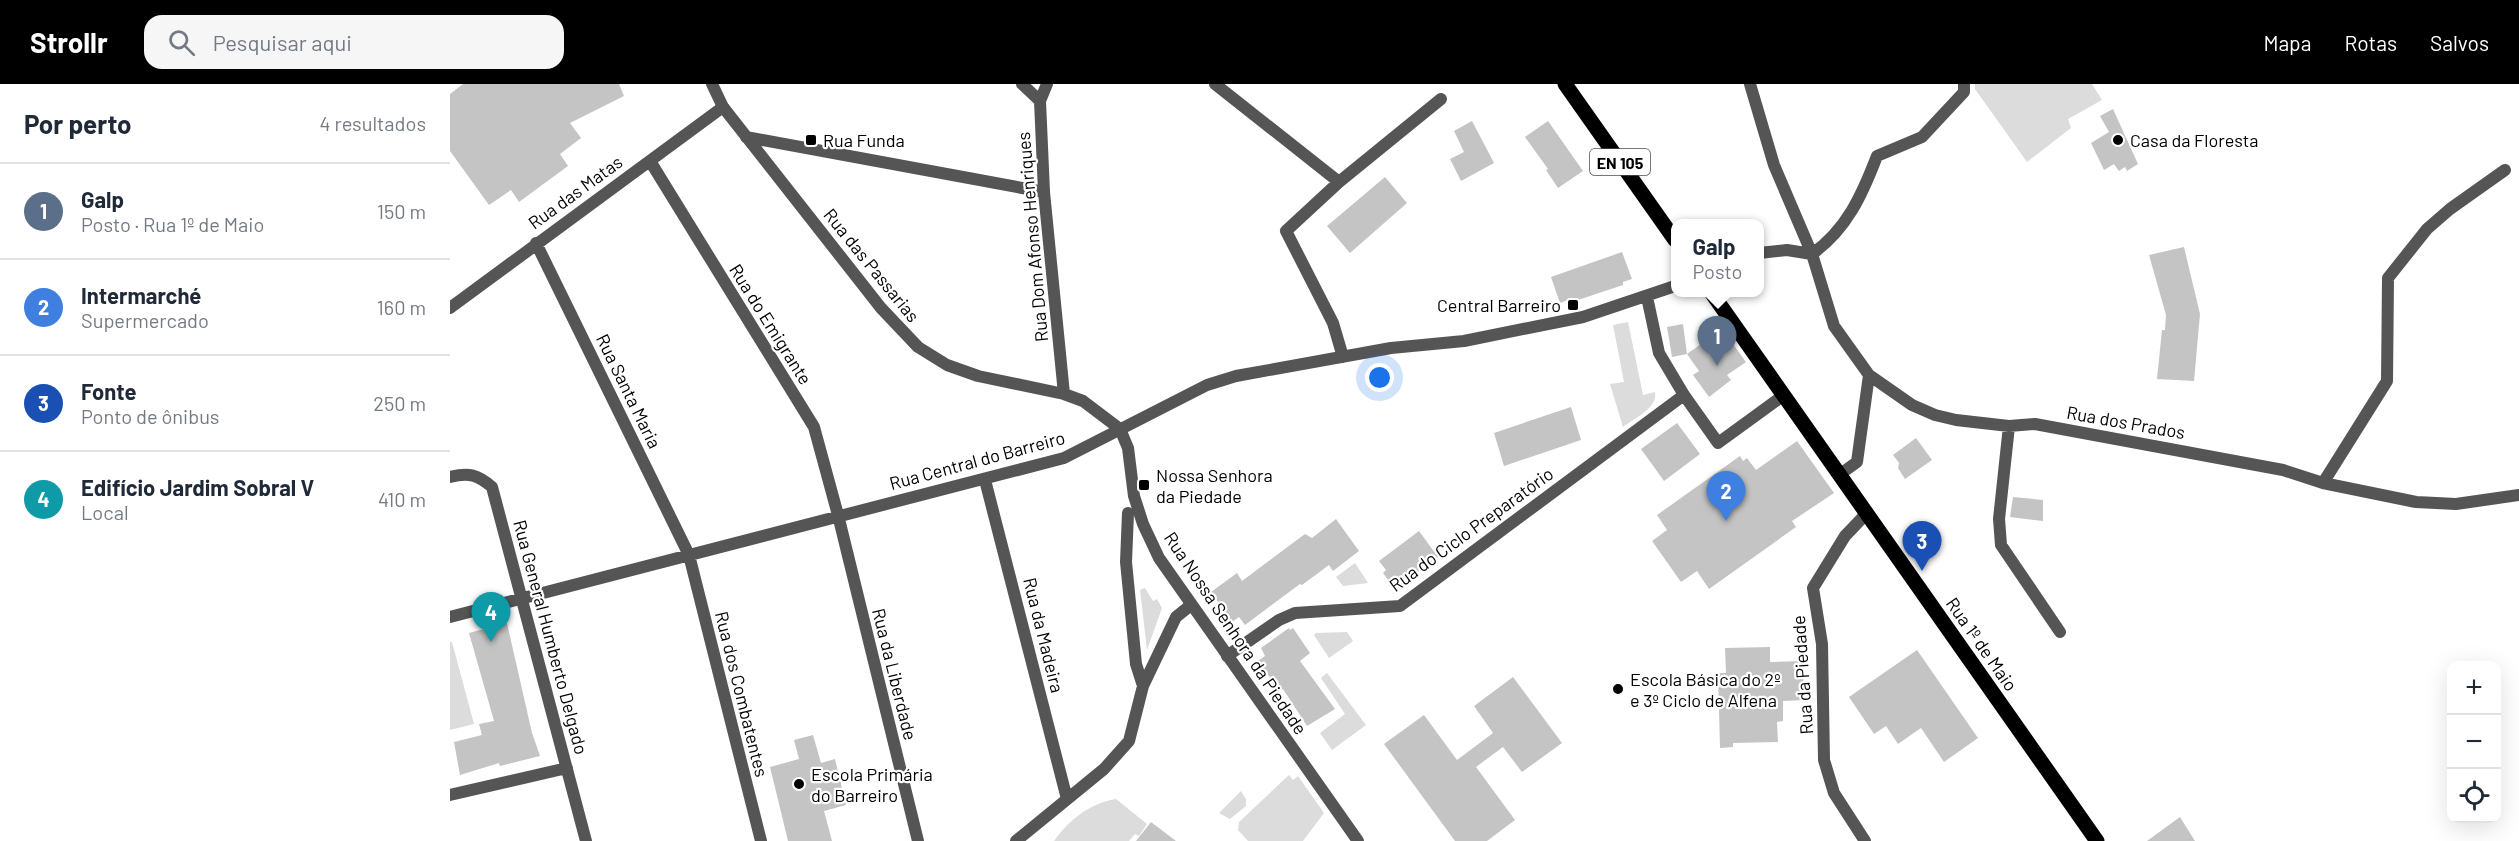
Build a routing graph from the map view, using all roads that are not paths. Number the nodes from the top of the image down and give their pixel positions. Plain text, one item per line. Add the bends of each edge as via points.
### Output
1 (712, 84) edge
2 (1022, 84) edge
3 (1047, 84) edge
4 (1565, 84) edge
5 (1750, 84) edge
6 (1964, 84) edge
7 (1222, 86) edge
8 (1441, 99) dead end
9 (1040, 101) junction
10 (723, 107) junction
11 (746, 136) junction
12 (650, 161) junction
13 (2505, 170) dead end
14 (1339, 182) junction
15 (1044, 192) junction
16 (1671, 234) edge
17 (536, 243) junction
18 (1764, 252) edge
19 (1812, 254) junction
20 (1671, 288) edge
21 (1647, 297) junction
22 (1715, 297) edge
23 (450, 308) edge
24 (1343, 357) junction
25 (1869, 375) junction
26 (1064, 394) junction
27 (1684, 395) junction
28 (1784, 395) junction
29 (2009, 426) junction
30 (1120, 429) junction
31 (1839, 475) junction
32 (450, 477) edge
33 (985, 480) junction
34 (2324, 483) junction
35 (2519, 495) edge
36 (1128, 513) dead end
37 (1866, 514) junction
38 (838, 515) junction
39 (689, 555) junction
40 (523, 598) junction
41 (1191, 605) junction
42 (450, 617) edge
43 (2060, 632) dead end
44 (1227, 656) junction
45 (1143, 686) junction
46 (567, 768) junction
47 (450, 795) edge
48 (1067, 799) junction
49 (586, 841) edge
50 (761, 841) edge
51 (918, 841) edge
52 (1016, 841) edge
53 (1358, 841) edge
54 (1865, 841) edge
55 (2097, 841) edge

1 - 10 street, Rua das Passarias
2 - 9 street
3 - 9 street
4 - 16 main road, EN 105
5 - 19 street, Rua dos Prados via 1774,165
6 - 19 street via 1964,92 1922,137 1877,156 1853,212 1827,243
7 - 14 street
8 - 14 street
9 - 15 street, Rua Dom Afonso Henriques
10 - 11 street, Rua das Passarias
10 - 12 street, Rua das Matas
11 - 15 street
11 - 26 street, Rua das Passarias via 880,308 918,347 947,365 978,376
12 - 17 street, Rua das Matas
12 - 38 street, Rua do Emigrante via 814,427
13 - 34 street via 2427,230 2388,278 2387,381
14 - 24 street via 1286,231 1333,323
15 - 26 street, Rua Dom Afonso Henriques
17 - 23 street, Rua das Matas
17 - 39 street, Rua Santa Maria
18 - 19 street via 1787,250
19 - 25 street, Rua dos Prados via 1834,326
20 - 21 street, Rua Central do Barreiro
21 - 24 street, Rua Central do Barreiro via 1582,317 1464,341
21 - 27 street via 1659,353
22 - 28 main road, Rua 1º de Maio
24 - 30 street, Rua Central do Barreiro via 1206,385
25 - 29 street, Rua dos Prados via 1912,405 1935,415
25 - 31 street via 1857,462
26 - 30 street, Rua das Passarias via 1083,401
27 - 28 street via 1718,443
27 - 44 street, Rua do Ciclo Preparatório via 1400,606 1295,613
28 - 31 main road, Rua 1º de Maio
29 - 34 street, Rua dos Prados via 2035,424 2283,470
29 - 43 street via 1999,519 2001,545
30 - 33 street, Rua Central do Barreiro via 1064,458
30 - 41 street, Rua Nossa Senhora da Piedade via 1128,448 1134,496 1143,524
31 - 37 main road, Rua 1º de Maio
32 - 40 street, Rua General Humberto Delgado via 467,473 480,476 492,487
33 - 38 street, Rua Central do Barreiro
33 - 48 street, Rua da Madeira
34 - 35 street, Rua dos Prados via 2416,502 2456,504
36 - 45 street via 1126,562 1136,664
37 - 54 street, Rua da Piedade via 1845,536 1813,588 1822,644 1824,760 1834,793
37 - 55 main road, Rua 1º de Maio
38 - 39 street, Rua Central do Barreiro
38 - 51 street, Rua da Liberdade
39 - 40 street, Rua Central do Barreiro
39 - 50 street, Rua dos Combatentes
40 - 42 street, Rua Central do Barreiro
40 - 46 street, Rua General Humberto Delgado
41 - 44 street, Rua Nossa Senhora da Piedade
41 - 45 street via 1176,617
44 - 53 street, Rua Nossa Senhora da Piedade
45 - 48 street via 1129,741 1104,769
46 - 47 street
46 - 49 street, Rua General Humberto Delgado
48 - 52 street

